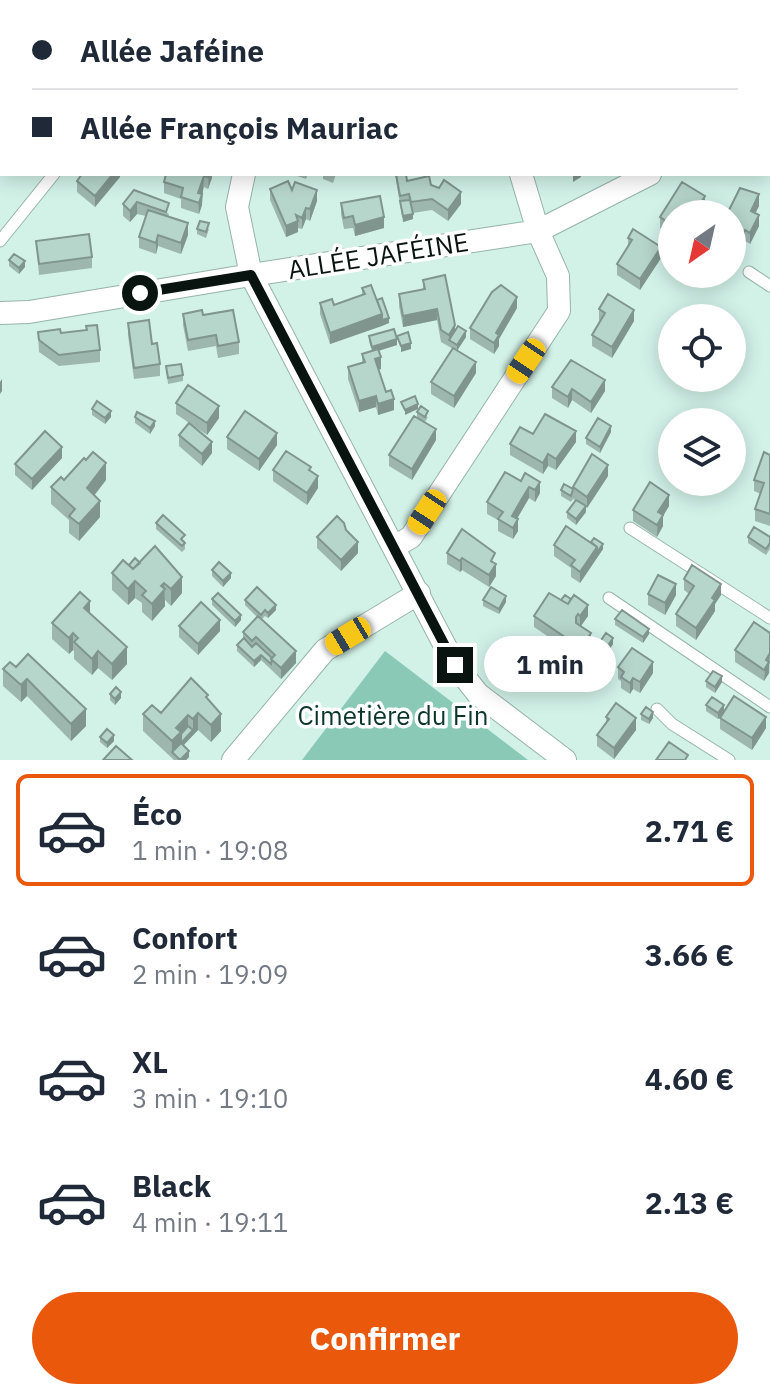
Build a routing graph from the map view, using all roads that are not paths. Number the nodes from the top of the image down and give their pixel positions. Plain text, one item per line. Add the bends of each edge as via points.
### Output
1 (52, 176) edge
2 (244, 176) edge
3 (522, 176) edge
4 (646, 176) edge
5 (538, 231) junction
6 (0, 241) edge
7 (749, 272) dead end
8 (251, 275) junction
9 (770, 286) edge
10 (0, 313) edge
11 (630, 528) dead end
12 (394, 547) junction
13 (419, 593) junction
14 (609, 598) dead end
15 (770, 618) edge
16 (770, 707) edge
17 (657, 709) dead end
18 (233, 760) edge
19 (565, 760) edge
20 (729, 760) edge

1 - 6 lane
2 - 8 street via 237,207
3 - 5 street
4 - 5 street, ALLÉE JAFÉINE
5 - 8 street, ALLÉE JAFÉINE
5 - 12 street via 558,276 559,311 411,537
7 - 9 lane
8 - 10 street, ALLÉE JAFÉINE
8 - 12 street
11 - 15 lane
12 - 13 street
13 - 18 street via 325,650
13 - 19 street via 455,665 478,694
14 - 16 lane
17 - 20 lane

